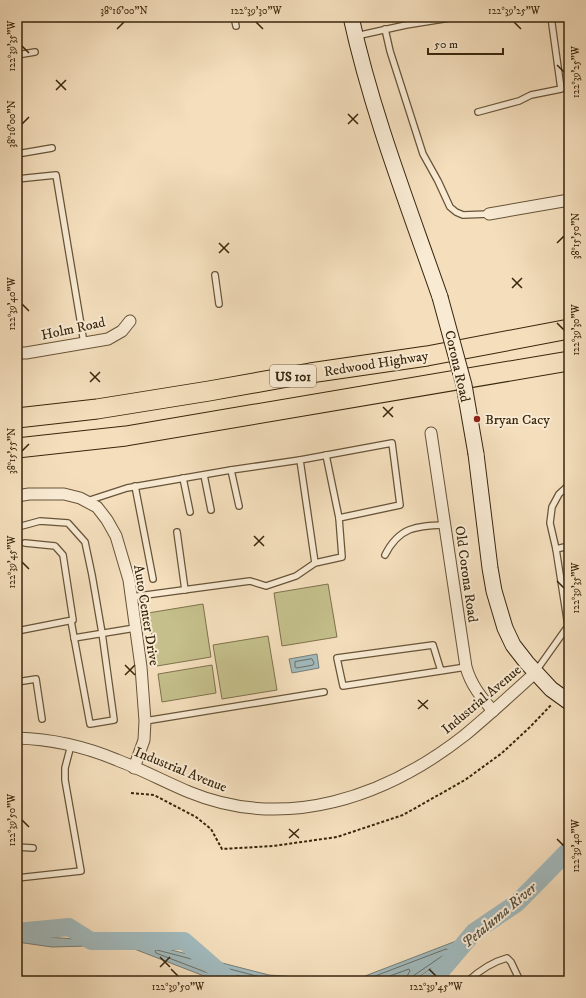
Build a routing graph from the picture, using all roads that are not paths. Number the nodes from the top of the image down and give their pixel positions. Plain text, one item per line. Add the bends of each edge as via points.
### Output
1 (234, 17) edge
2 (351, 17) edge
3 (456, 17) edge
4 (551, 17) edge
5 (236, 26) dead end
6 (385, 29) junction
7 (355, 36) junction
8 (35, 52) dead end
9 (17, 55) edge
10 (478, 112) dead end
11 (52, 148) dead end
12 (17, 154) edge
13 (17, 179) edge
14 (569, 200) edge
15 (489, 214) joint
16 (215, 275) dead end
17 (219, 304) dead end
18 (130, 321) dead end
19 (569, 329) edge
20 (84, 343) junction
21 (17, 353) edge
22 (569, 361) edge
23 (17, 418) edge
24 (430, 433) dead end
25 (17, 448) edge
26 (326, 455) junction
27 (300, 460) junction
28 (231, 470) junction
29 (204, 475) junction
30 (183, 478) junction
31 (569, 485) edge
32 (135, 486) junction
33 (17, 496) edge
34 (86, 502) junction
35 (239, 506) dead end
36 (211, 510) dead end
37 (190, 512) dead end
38 (339, 518) junction
39 (444, 525) junction
40 (18, 528) dead end
41 (178, 532) dead end
42 (26, 543) dead end
43 (569, 546) edge
44 (556, 549) junction
45 (385, 555) dead end
46 (315, 563) junction
47 (153, 579) dead end
48 (185, 590) junction
49 (131, 597) junction
50 (71, 621) junction
51 (569, 626) edge
52 (135, 628) junction
53 (17, 631) edge
54 (102, 633) junction
55 (74, 638) junction
56 (466, 667) junction
57 (441, 671) junction
58 (535, 673) junction
59 (17, 682) edge
60 (324, 692) dead end
61 (569, 702) edge
62 (17, 709) edge
63 (493, 711) junction
64 (18, 717) dead end
65 (42, 719) dead end
66 (145, 721) junction
67 (17, 738) edge
68 (72, 745) junction
69 (134, 768) junction
70 (17, 847) edge
71 (33, 848) dead end
72 (17, 878) edge
73 (468, 981) edge
74 (520, 981) edge

1 - 5 lane
2 - 7 main road, Corona Road
3 - 6 lane
4 - 10 lane via 561,89 531,95 519,101
6 - 7 lane
6 - 15 lane via 423,154 450,207 463,215
7 - 58 main road, Corona Road, bridge via 379,118 440,297 464,386 476,454 490,568 499,611 513,645
8 - 9 lane
11 - 12 lane
13 - 20 lane via 56,175
14 - 15 street
16 - 17 lane
18 - 20 street, Holm Road via 122,331 108,339
19 - 23 highway, Redwood Highway / US 101 via 427,356 97,409
20 - 21 street, Holm Road
22 - 25 highway, US 101 via 126,436
24 - 39 street, Old Corona Road
26 - 27 lane
26 - 38 lane
26 - 38 lane via 392,443 400,505
27 - 28 lane
27 - 46 lane
28 - 29 lane
28 - 35 lane
29 - 30 lane
29 - 36 lane
30 - 32 lane
30 - 37 lane
31 - 44 lane via 559,494 552,507 550,523
32 - 34 lane
32 - 47 lane
33 - 34 street, Auto Center Drive via 64,494
34 - 49 street, Auto Center Drive via 97,507 116,536 129,580
38 - 46 lane via 342,557
39 - 45 lane via 421,526 402,533 393,541
39 - 56 street, Old Corona Road
40 - 54 lane via 40,521 68,523 85,542
41 - 48 lane
42 - 50 lane via 55,546 63,556 73,620
43 - 44 lane
44 - 51 lane
46 - 48 lane via 296,576 266,586 250,581
48 - 49 lane
49 - 52 street, Auto Center Drive
50 - 53 lane
50 - 55 lane
51 - 58 lane
52 - 54 lane
52 - 66 street, Auto Center Drive
54 - 55 lane
54 - 55 lane via 114,720 90,724
56 - 57 lane
56 - 63 street, Old Corona Road via 475,689
57 - 57 lane via 343,686 337,658 433,645
58 - 61 main road, Corona Road
58 - 63 street, Industrial Avenue
59 - 65 lane via 36,679
60 - 66 lane
62 - 64 lane
63 - 69 street, Industrial Avenue via 437,755 410,772 354,796 299,809 262,809 229,804 190,792
66 - 69 street, Auto Center Drive via 144,740
67 - 68 street, Industrial Avenue
68 - 69 street, Industrial Avenue
68 - 72 lane via 65,768 65,780 81,871
70 - 71 lane
73 - 74 lane via 507,958

